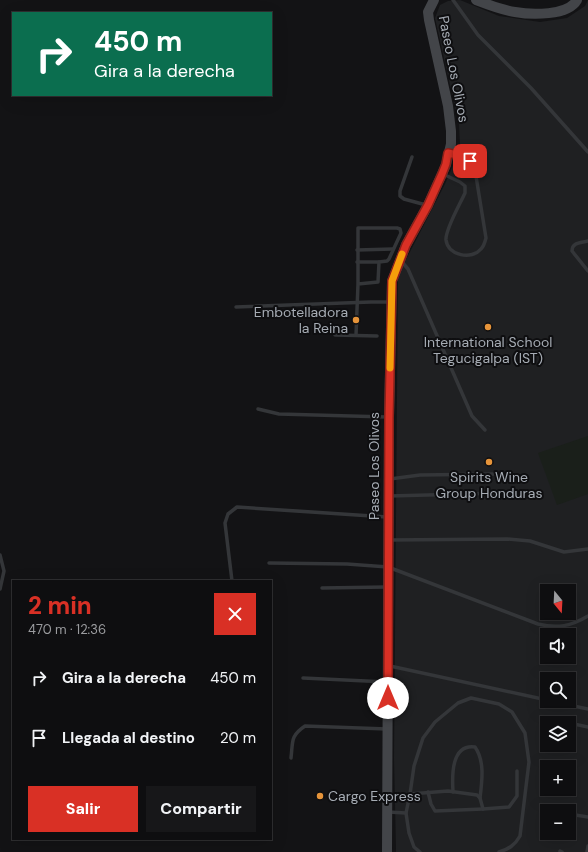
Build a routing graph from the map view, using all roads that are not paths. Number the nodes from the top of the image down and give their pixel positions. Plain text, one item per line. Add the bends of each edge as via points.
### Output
1 (434, 0) edge
2 (453, 0) edge
3 (476, 0) edge
4 (577, 0) edge
5 (588, 152) edge
6 (448, 153) junction
7 (412, 157) dead end
8 (442, 174) junction
9 (428, 205) junction
10 (588, 241) edge
11 (393, 249) junction
12 (357, 250) junction
13 (400, 260) junction
14 (357, 262) junction
15 (379, 262) junction
16 (588, 271) edge
17 (358, 284) junction
18 (357, 302) junction
19 (391, 302) junction
20 (236, 307) dead end
21 (335, 335) dead end
22 (356, 335) junction
23 (377, 336) dead end
24 (258, 409) dead end
25 (389, 417) junction
26 (485, 430) dead end
27 (496, 474) dead end
28 (389, 479) junction
29 (504, 492) dead end
30 (388, 496) junction
31 (388, 517) junction
32 (388, 540) junction
33 (588, 549) edge
34 (0, 555) edge
35 (269, 563) dead end
36 (388, 567) junction
37 (232, 580) edge
38 (388, 587) junction
39 (322, 588) dead end
40 (0, 589) edge
41 (588, 616) edge
42 (388, 666) junction
43 (303, 678) dead end
44 (388, 682) junction
45 (540, 699) edge
46 (576, 706) edge
47 (588, 709) edge
48 (576, 724) edge
49 (588, 727) edge
50 (388, 729) junction
51 (291, 758) dead end
52 (517, 771) dead end
53 (428, 792) junction
54 (453, 792) junction
55 (410, 794) junction
56 (480, 798) junction
57 (482, 809) junction
58 (387, 812) junction
59 (406, 813) junction
60 (576, 815) edge
61 (588, 817) edge
62 (588, 846) edge
63 (387, 852) edge
64 (420, 852) edge
65 (499, 852) edge
66 (587, 852) edge

1 - 6 street, Paseo Los Olivos via 428,12 450,119 451,137
2 - 5 lane via 478,35 531,88
3 - 4 street via 516,12 542,14 568,9
6 - 8 street, Paseo Los Olivos
6 - 8 lane via 470,161 475,170 486,238 480,251 474,254 459,255 448,247 447,232 464,194 464,186
7 - 9 lane via 400,196
8 - 9 street, Paseo Los Olivos
9 - 13 street, Paseo Los Olivos
10 - 16 lane via 574,244 572,251
11 - 12 lane
11 - 12 lane via 401,233 400,229 360,227 357,230
11 - 15 lane via 387,261
12 - 14 lane
13 - 19 street, Paseo Los Olivos via 392,281
13 - 26 lane via 408,269 472,416
14 - 15 lane
14 - 17 lane
15 - 17 lane via 378,282
17 - 18 lane
18 - 19 lane
18 - 20 lane
18 - 22 lane
19 - 25 street, Paseo Los Olivos
21 - 22 lane
22 - 23 lane
24 - 25 lane via 279,414
25 - 28 street, Paseo Los Olivos
27 - 28 lane via 420,475
28 - 30 street, Paseo Los Olivos
29 - 30 lane
30 - 31 street, Paseo Los Olivos
31 - 32 street, Paseo Los Olivos
31 - 37 lane via 237,508 228,514 225,523
32 - 33 lane via 507,539 530,541 564,552
32 - 36 street, Paseo Los Olivos
34 - 40 lane via 4,571
35 - 36 lane
36 - 38 street, Paseo Los Olivos
36 - 41 lane via 550,627 565,626
38 - 39 lane
38 - 42 street, Paseo Los Olivos
42 - 44 street, Paseo Los Olivos
42 - 45 lane
43 - 44 lane
44 - 50 street, Paseo Los Olivos
46 - 47 lane
48 - 49 lane
50 - 51 lane via 305,726 293,738
50 - 58 street, Paseo Los Olivos
52 - 57 lane via 517,796 512,803 509,806
53 - 54 lane
53 - 55 lane
53 - 57 lane via 435,811
54 - 56 lane via 477,795
54 - 56 lane via 455,759 465,747 475,747 482,764
55 - 59 lane
55 - 65 lane via 414,766 423,738 435,722 458,702 471,698 499,704 512,712 525,733 529,762 520,836 516,843
56 - 57 lane
58 - 59 lane
58 - 63 street, Paseo Los Olivos
59 - 64 lane via 414,847
60 - 61 lane
62 - 66 lane

